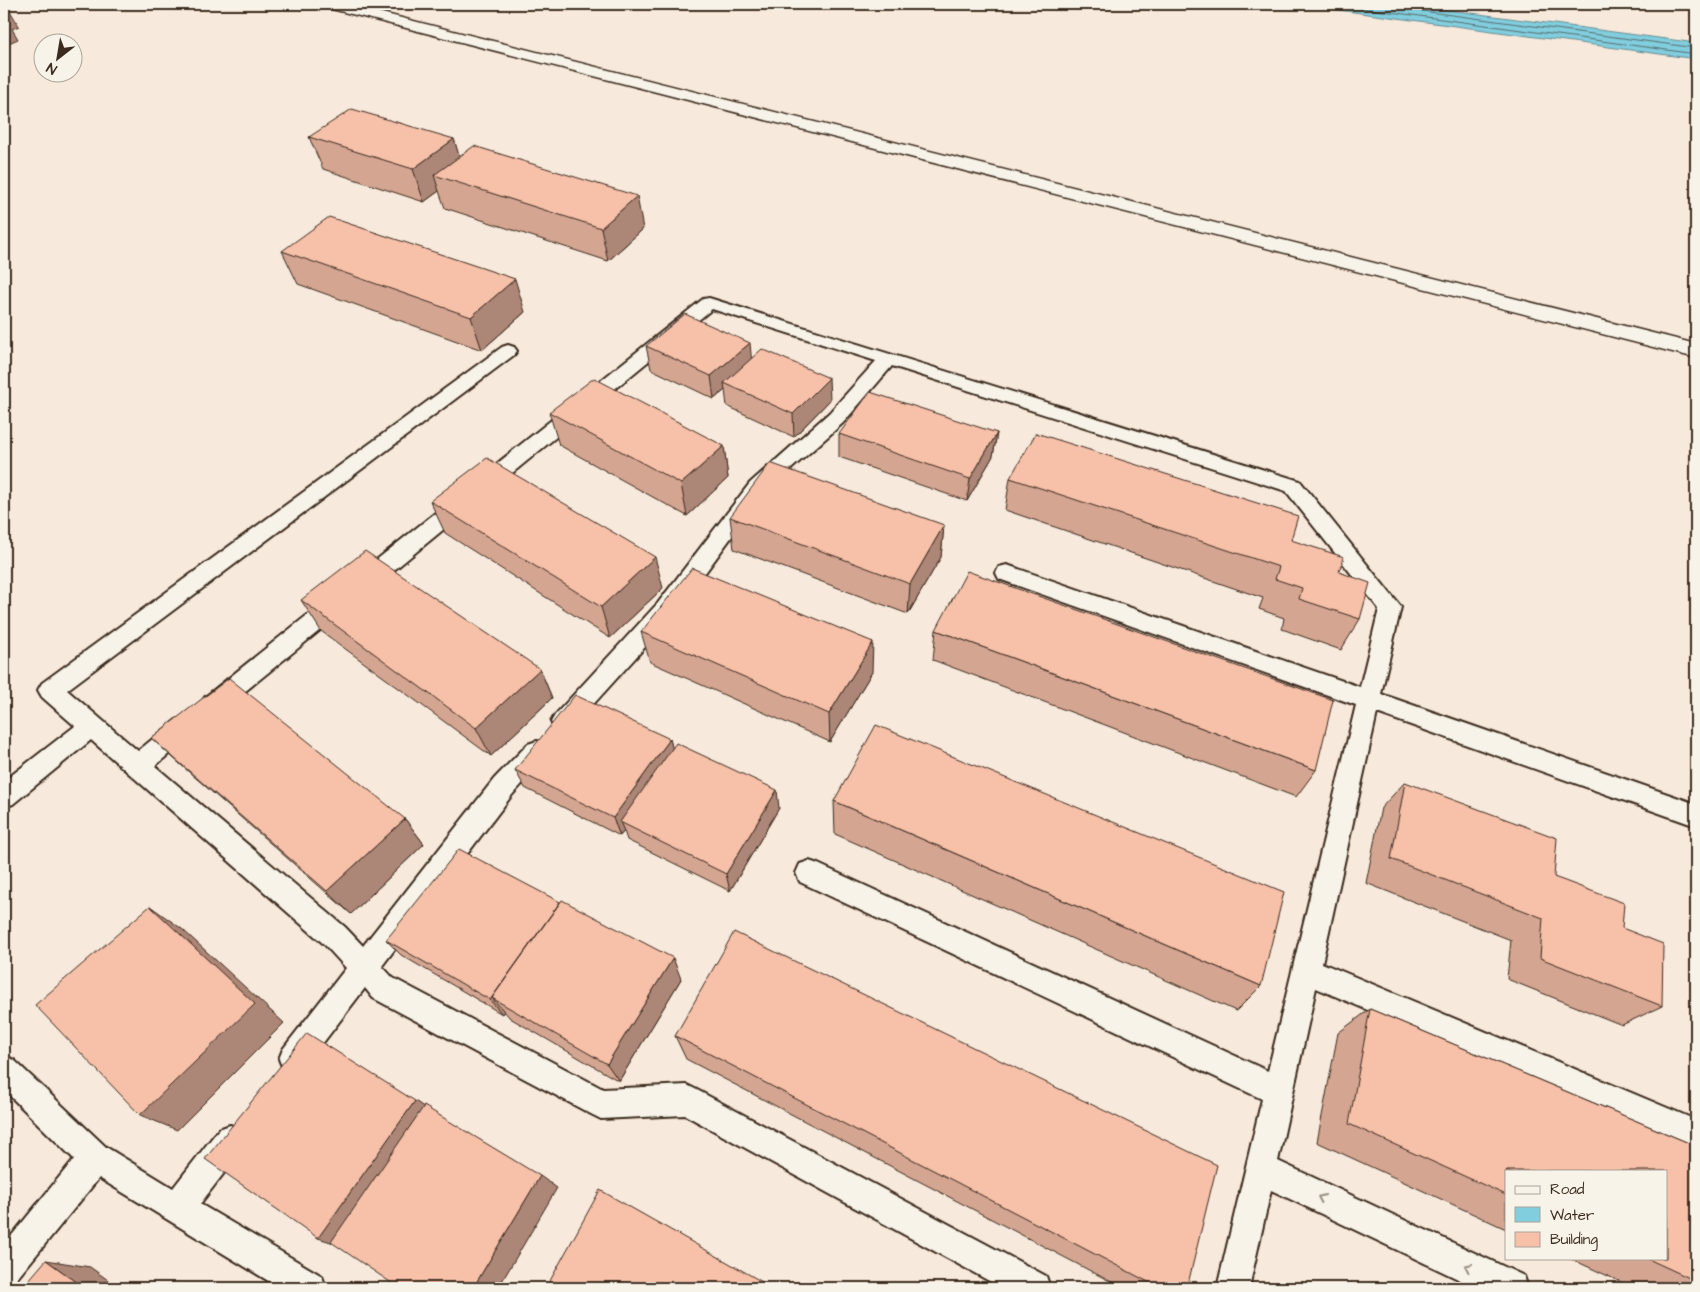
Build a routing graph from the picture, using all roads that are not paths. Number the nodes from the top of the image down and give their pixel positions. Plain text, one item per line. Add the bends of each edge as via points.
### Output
1 (329, 4) edge
2 (508, 351) dead end
3 (1696, 351) edge
4 (888, 359) junction
5 (1007, 573) dead end
6 (1369, 699) junction
7 (92, 726) junction
8 (138, 765) junction
9 (4, 796) edge
10 (1696, 815) edge
11 (809, 872) dead end
12 (364, 967) junction
13 (1306, 970) junction
14 (4, 1070) edge
15 (280, 1076) edge
16 (1278, 1090) junction
17 (243, 1122) edge
18 (1696, 1135) edge
19 (95, 1158) junction
20 (1260, 1169) junction
21 (177, 1208) junction
22 (4, 1270) edge
23 (1240, 1285) edge
24 (310, 1288) edge
25 (1034, 1288) edge
26 (1512, 1288) edge

1 - 3 street
2 - 7 lane via 50,690
4 - 6 lane via 1293,486 1390,608
4 - 8 lane via 709,303
4 - 12 lane via 836,418 757,488 666,609 503,787
5 - 6 lane
6 - 10 lane
6 - 13 lane
7 - 8 lane
7 - 9 lane
8 - 12 lane via 335,936
11 - 16 lane
12 - 15 lane
12 - 25 lane via 384,988 602,1104 688,1100
13 - 16 lane
13 - 18 lane
14 - 19 lane
16 - 20 lane
17 - 21 lane
19 - 21 lane
19 - 22 lane
20 - 23 lane
26 -> 20 lane
21 - 24 lane

